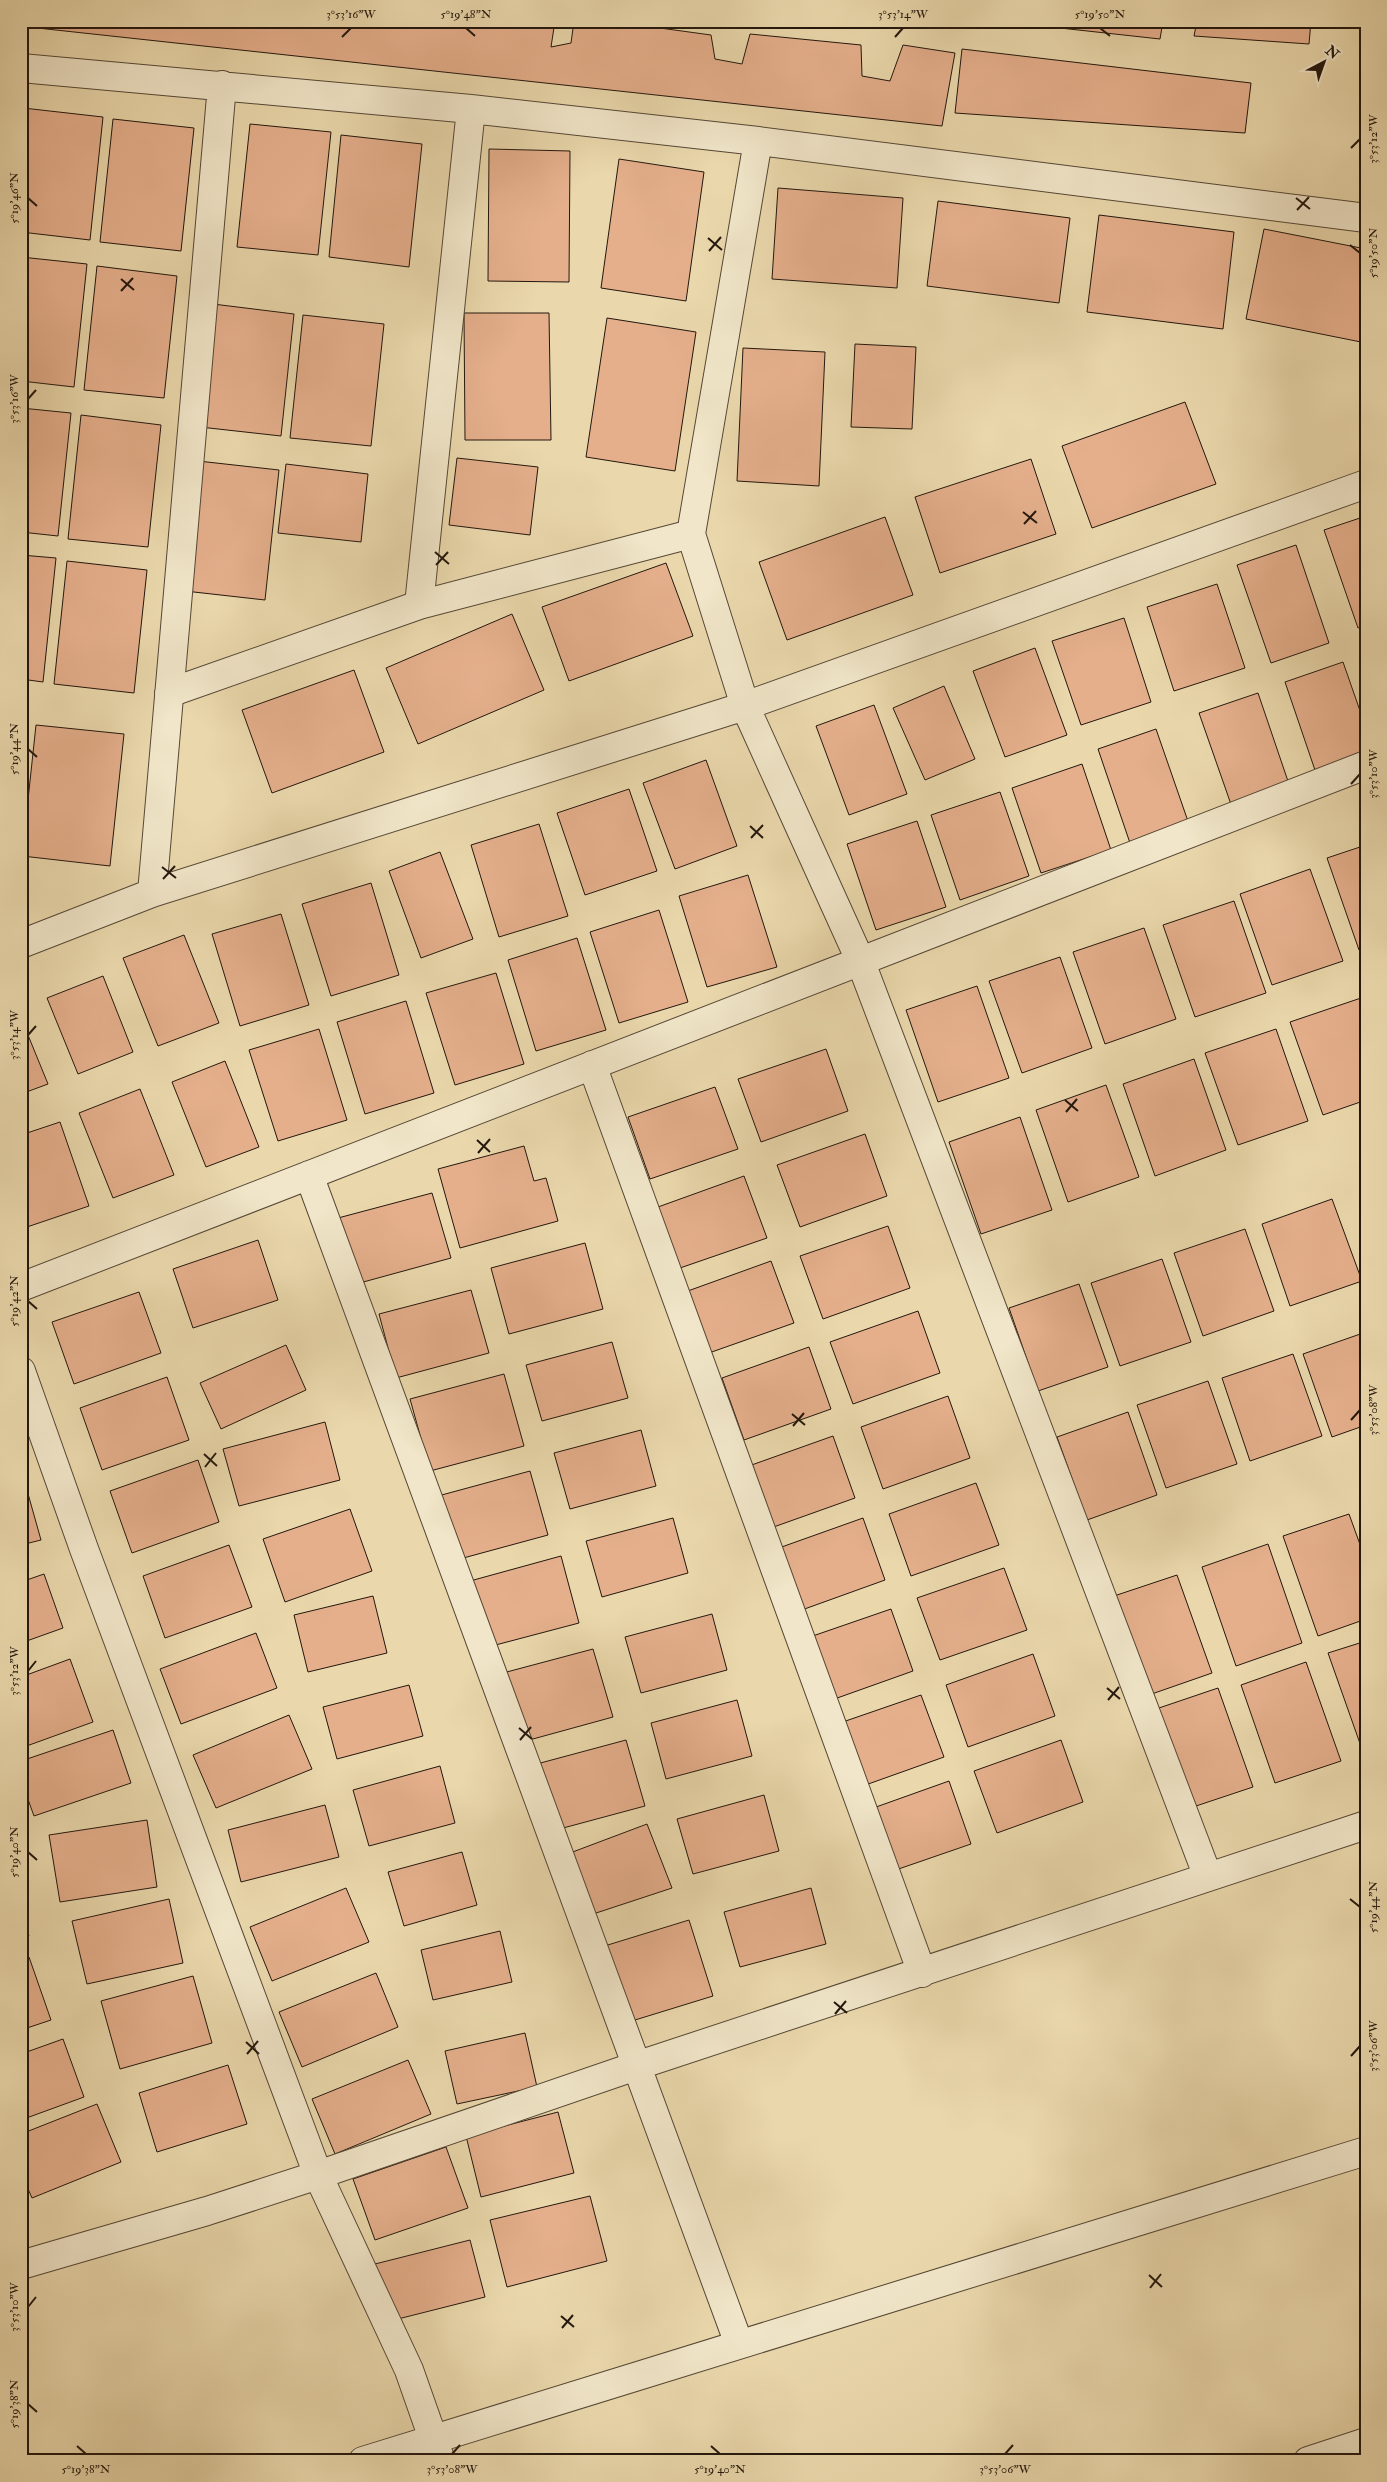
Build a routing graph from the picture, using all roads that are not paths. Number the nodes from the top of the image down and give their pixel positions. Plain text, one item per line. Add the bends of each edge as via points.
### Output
1 (21, 68) edge
2 (222, 85) junction
3 (471, 109) junction
4 (758, 141) junction
5 (1366, 218) edge
6 (1366, 484) edge
7 (691, 534) junction
8 (419, 605) junction
9 (169, 693) junction
10 (745, 706) junction
11 (1366, 765) edge
12 (152, 893) junction
13 (21, 944) edge
14 (860, 960) junction
15 (592, 1065) junction
16 (309, 1175) junction
17 (21, 1287) edge
18 (21, 1370) edge
19 (1366, 1825) edge
20 (1208, 1877) junction
21 (922, 1973) junction
22 (636, 2066) junction
23 (1366, 2151) edge
24 (318, 2175) junction
25 (21, 2265) edge
26 (739, 2344) junction
27 (1366, 2442) edge
28 (437, 2450) edge
29 (363, 2461) edge
30 (1308, 2461) edge

1 - 2 street
2 - 3 street
2 - 9 street
3 - 4 street
3 - 8 street
4 - 5 street
4 - 7 street
6 - 10 street
7 - 8 street
7 - 10 street
8 - 9 street
9 - 12 street
10 - 12 street
10 - 14 street
11 - 14 street
12 - 13 street
14 - 15 street
14 - 20 street
15 - 16 street
15 - 21 street
16 - 17 street
16 - 22 street
18 - 24 street via 84,1549
19 - 20 street
20 - 21 street
21 - 22 street
22 - 24 street
22 - 26 street
23 - 26 street
24 - 25 street
24 - 28 street via 409,2370
26 - 28 street
27 - 30 street
28 - 29 street

